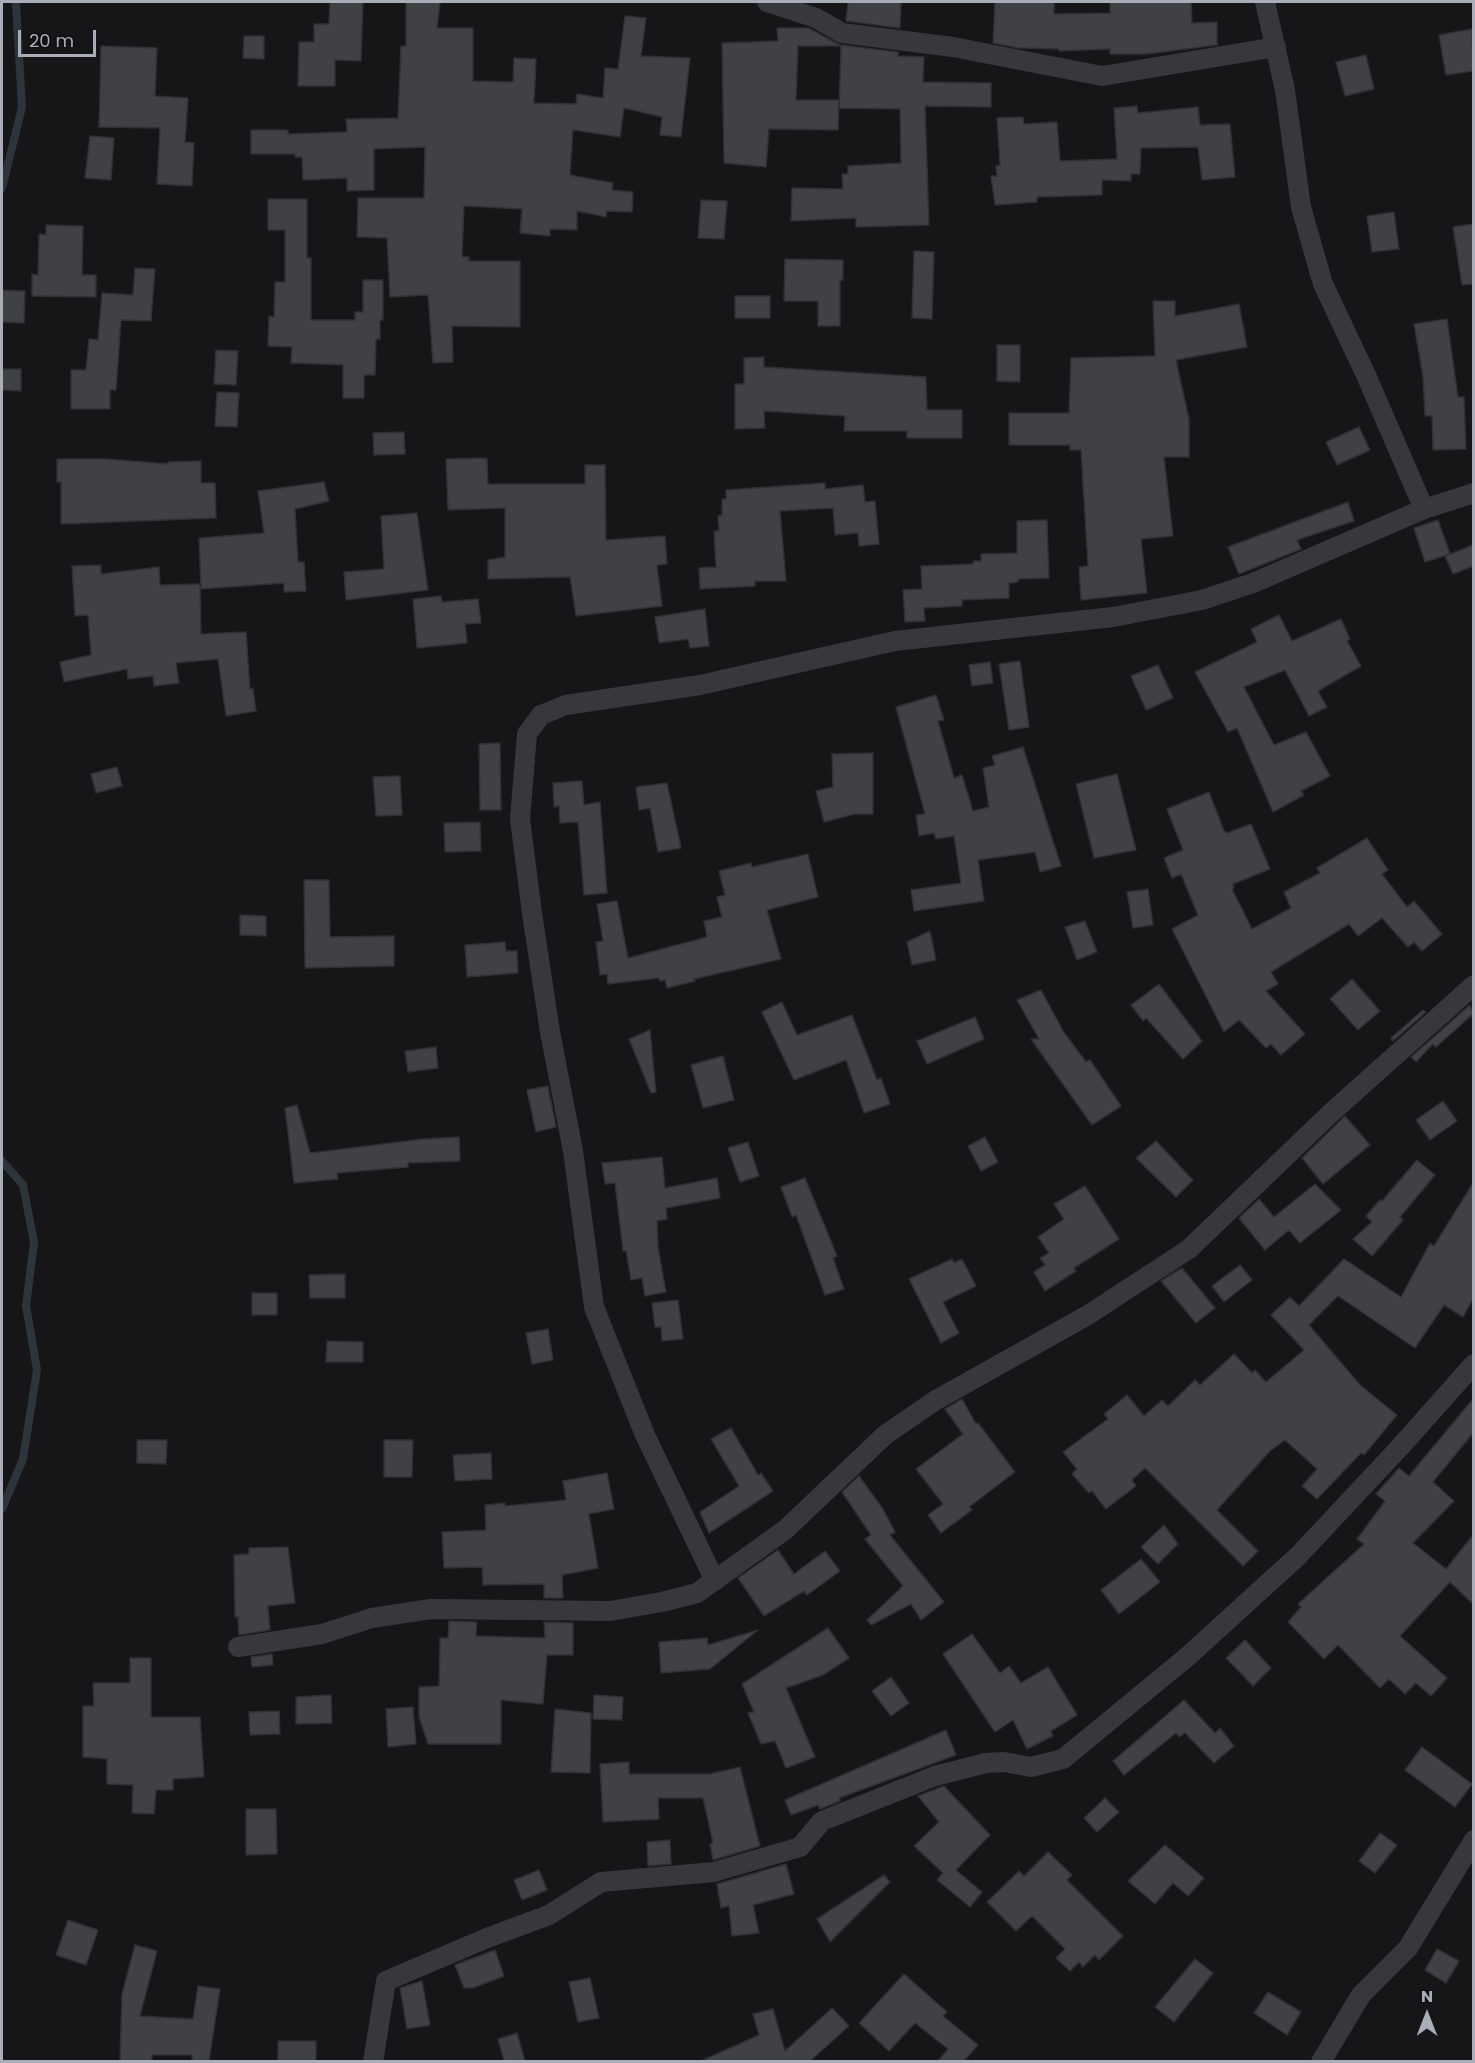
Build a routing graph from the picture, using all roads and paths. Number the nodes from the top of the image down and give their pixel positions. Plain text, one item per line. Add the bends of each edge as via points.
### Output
1 (767, 2) edge
2 (1265, 2) edge
3 (1276, 47) junction
4 (1473, 493) edge
5 (1424, 509) junction
6 (1473, 985) edge
7 (1473, 1364) edge
8 (715, 1581) junction
9 (238, 1647) dead end
10 (1473, 1840) edge
11 (373, 2061) edge
12 (1321, 2061) edge

1 - 3 street via 816,18 842,33 953,47 1102,76
2 - 3 street
3 - 5 street via 1301,207 1323,284
4 - 5 street
5 - 8 street via 1253,583 1202,600 1113,617 895,641 700,685 566,705 541,715 527,734 520,819 594,1306 645,1435
6 - 8 street via 1190,1249 1088,1316 936,1400 893,1429 784,1530
7 - 11 street via 1298,1557 1187,1657 1063,1759 1031,1767 986,1763 935,1776 822,1821 800,1847 714,1872 601,1882 549,1915 386,1981
8 - 9 street via 697,1593 610,1611 431,1609 372,1618 322,1634
10 - 12 street via 1408,1947 1360,1995

